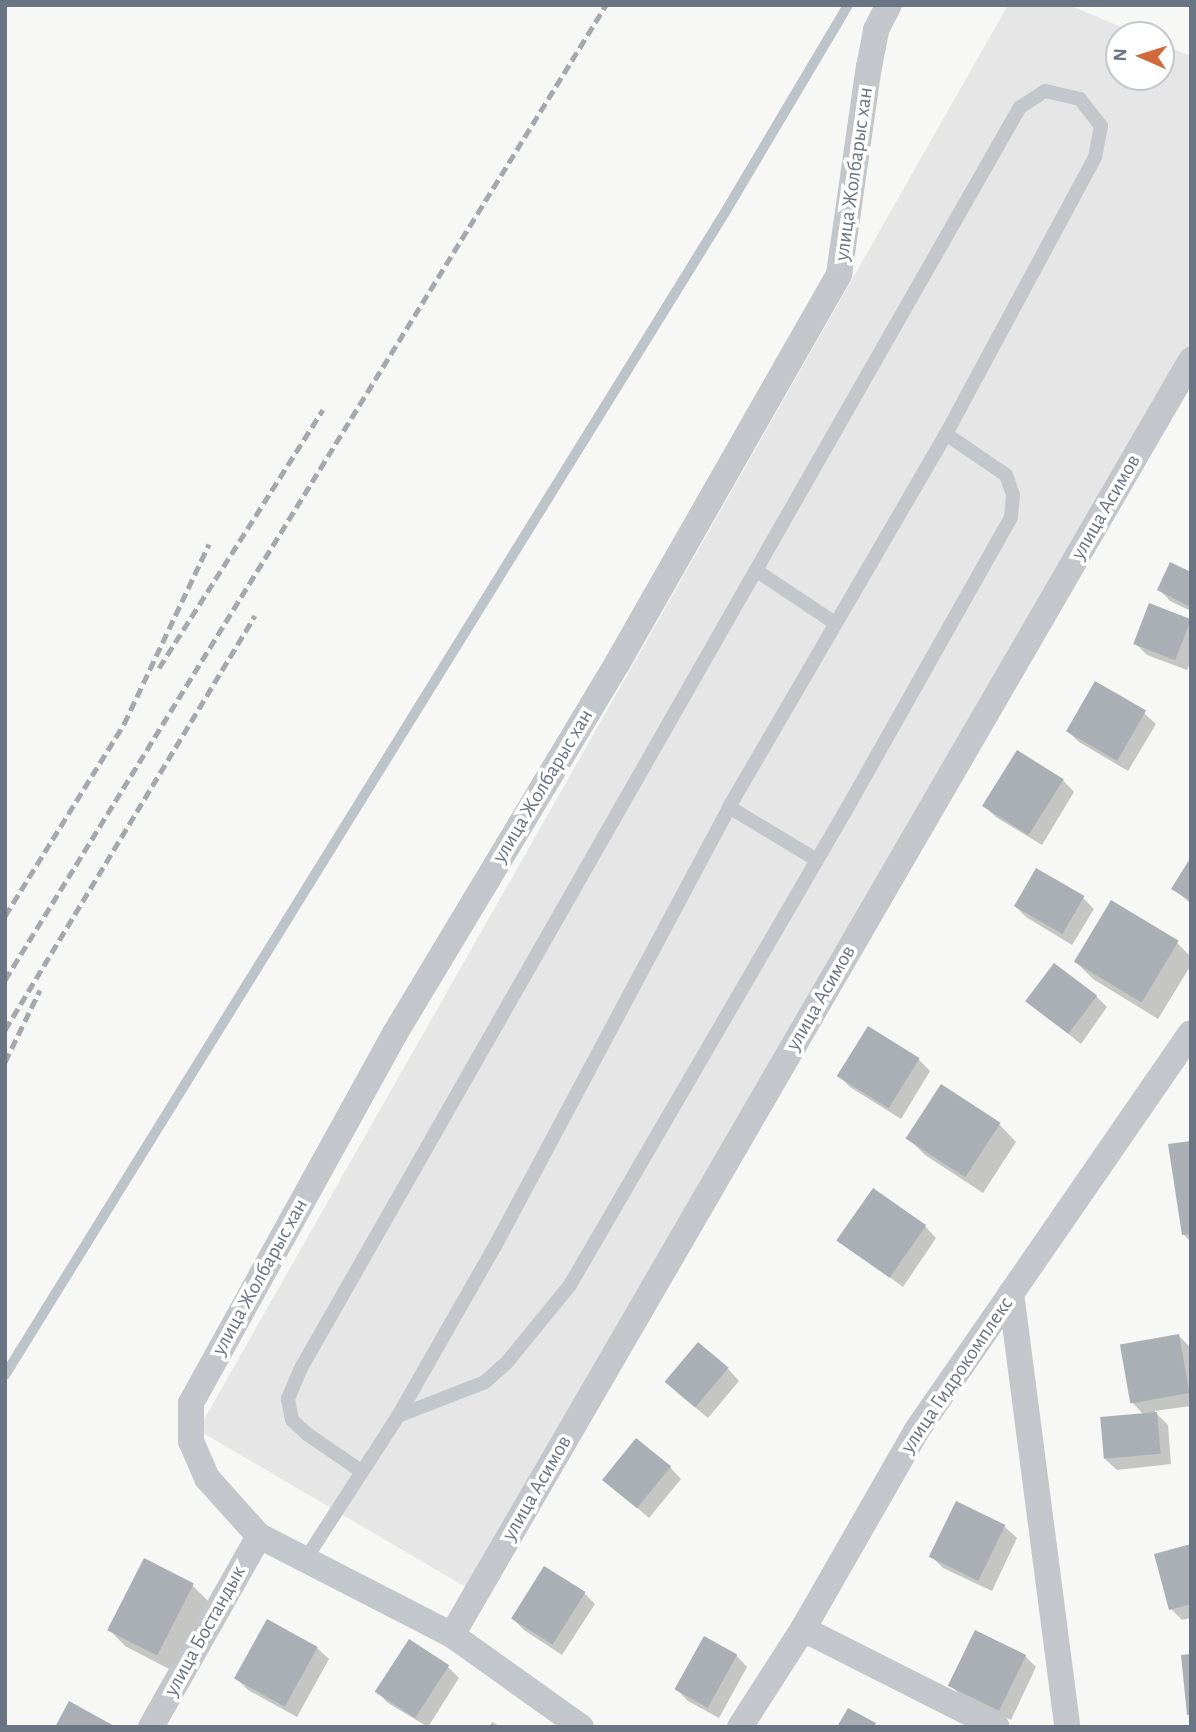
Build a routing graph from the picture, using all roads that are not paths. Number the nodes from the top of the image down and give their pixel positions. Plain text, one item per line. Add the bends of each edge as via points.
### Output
1 (889, 5) edge
2 (1191, 360) edge
3 (946, 433) junction
4 (757, 571) junction
5 (835, 623) junction
6 (729, 807) junction
7 (817, 860) junction
8 (1191, 1033) edge
9 (1011, 1293) junction
10 (398, 1416) junction
11 (362, 1471) junction
12 (258, 1535) junction
13 (305, 1560) junction
14 (803, 1629) junction
15 (452, 1635) junction
16 (151, 1727) edge
17 (581, 1727) edge
18 (740, 1727) edge
19 (998, 1727) edge
20 (1067, 1727) edge

1 - 12 street, улица Жолбарыс хан via 876,30 869,67 839,274 625,650 394,1035 191,1403 191,1441 207,1478
2 - 15 street, улица Асимов
3 - 4 lane via 1095,157 1101,126 1080,99 1045,91 1020,107
3 - 5 lane
3 - 7 lane via 1006,475 1013,495 1011,517
4 - 5 lane
4 - 11 lane via 301,1368 288,1399 292,1420
5 - 6 lane
6 - 7 lane
6 - 10 lane via 494,1248
7 - 10 lane via 570,1285 485,1382
8 - 9 street, улица Гидрокомплекс
9 - 14 street, улица Гидрокомплекс via 917,1430
9 - 20 street
10 - 11 lane
11 - 13 lane
12 - 13 street
12 - 16 street, улица Бостандык
13 - 15 street
14 - 18 street, улица Гидрокомплекс
14 - 19 street
15 - 17 street

